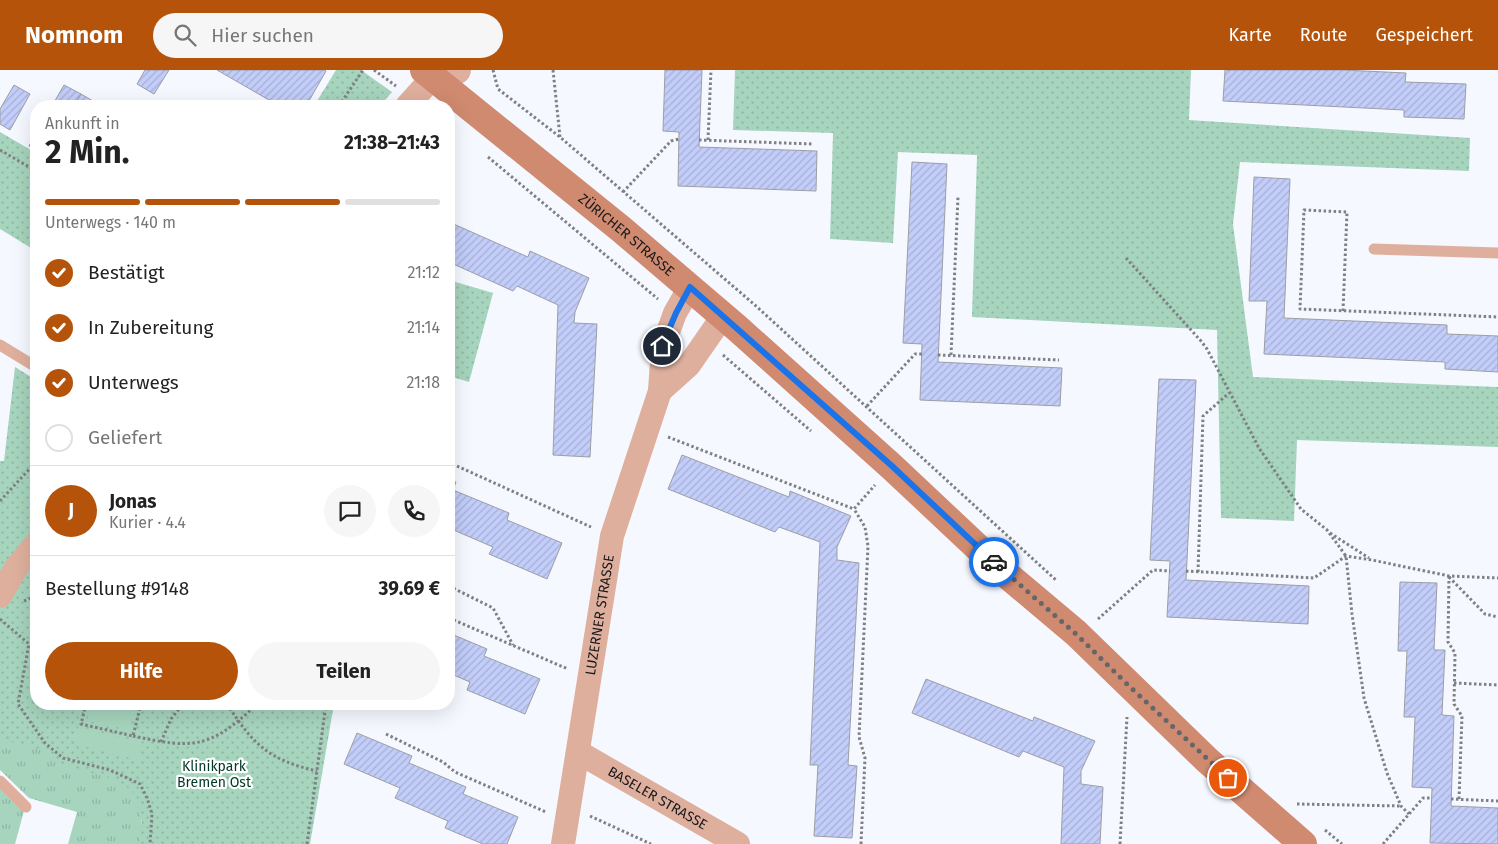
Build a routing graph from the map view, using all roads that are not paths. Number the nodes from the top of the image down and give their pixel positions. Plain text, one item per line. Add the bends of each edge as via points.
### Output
1 (438, 72) edge
2 (412, 100) edge
3 (1374, 249) dead end
4 (1498, 253) edge
5 (690, 287) junction
6 (723, 316) junction
7 (0, 345) edge
8 (30, 363) edge
9 (660, 391) junction
10 (30, 551) edge
11 (0, 596) edge
12 (578, 752) junction
13 (0, 781) edge
14 (26, 807) dead end
15 (567, 824) edge
16 (738, 844) edge
17 (1303, 844) edge

1 - 2 street, ZÜRICHER STRASSE
1 - 5 main road, ZÜRICHER STRASSE
3 - 4 lane
5 - 6 main road, ZÜRICHER STRASSE
5 - 9 street, LUZERNER STRASSE via 662,346
6 - 9 street via 689,365
6 - 17 main road, ZÜRICHER STRASSE via 883,476 1076,634 1207,760
7 - 8 lane
9 - 12 street, LUZERNER STRASSE via 612,536
10 - 11 street
12 - 15 street, LUZERNER STRASSE
12 - 16 street, BASELER STRASSE
13 - 14 lane

